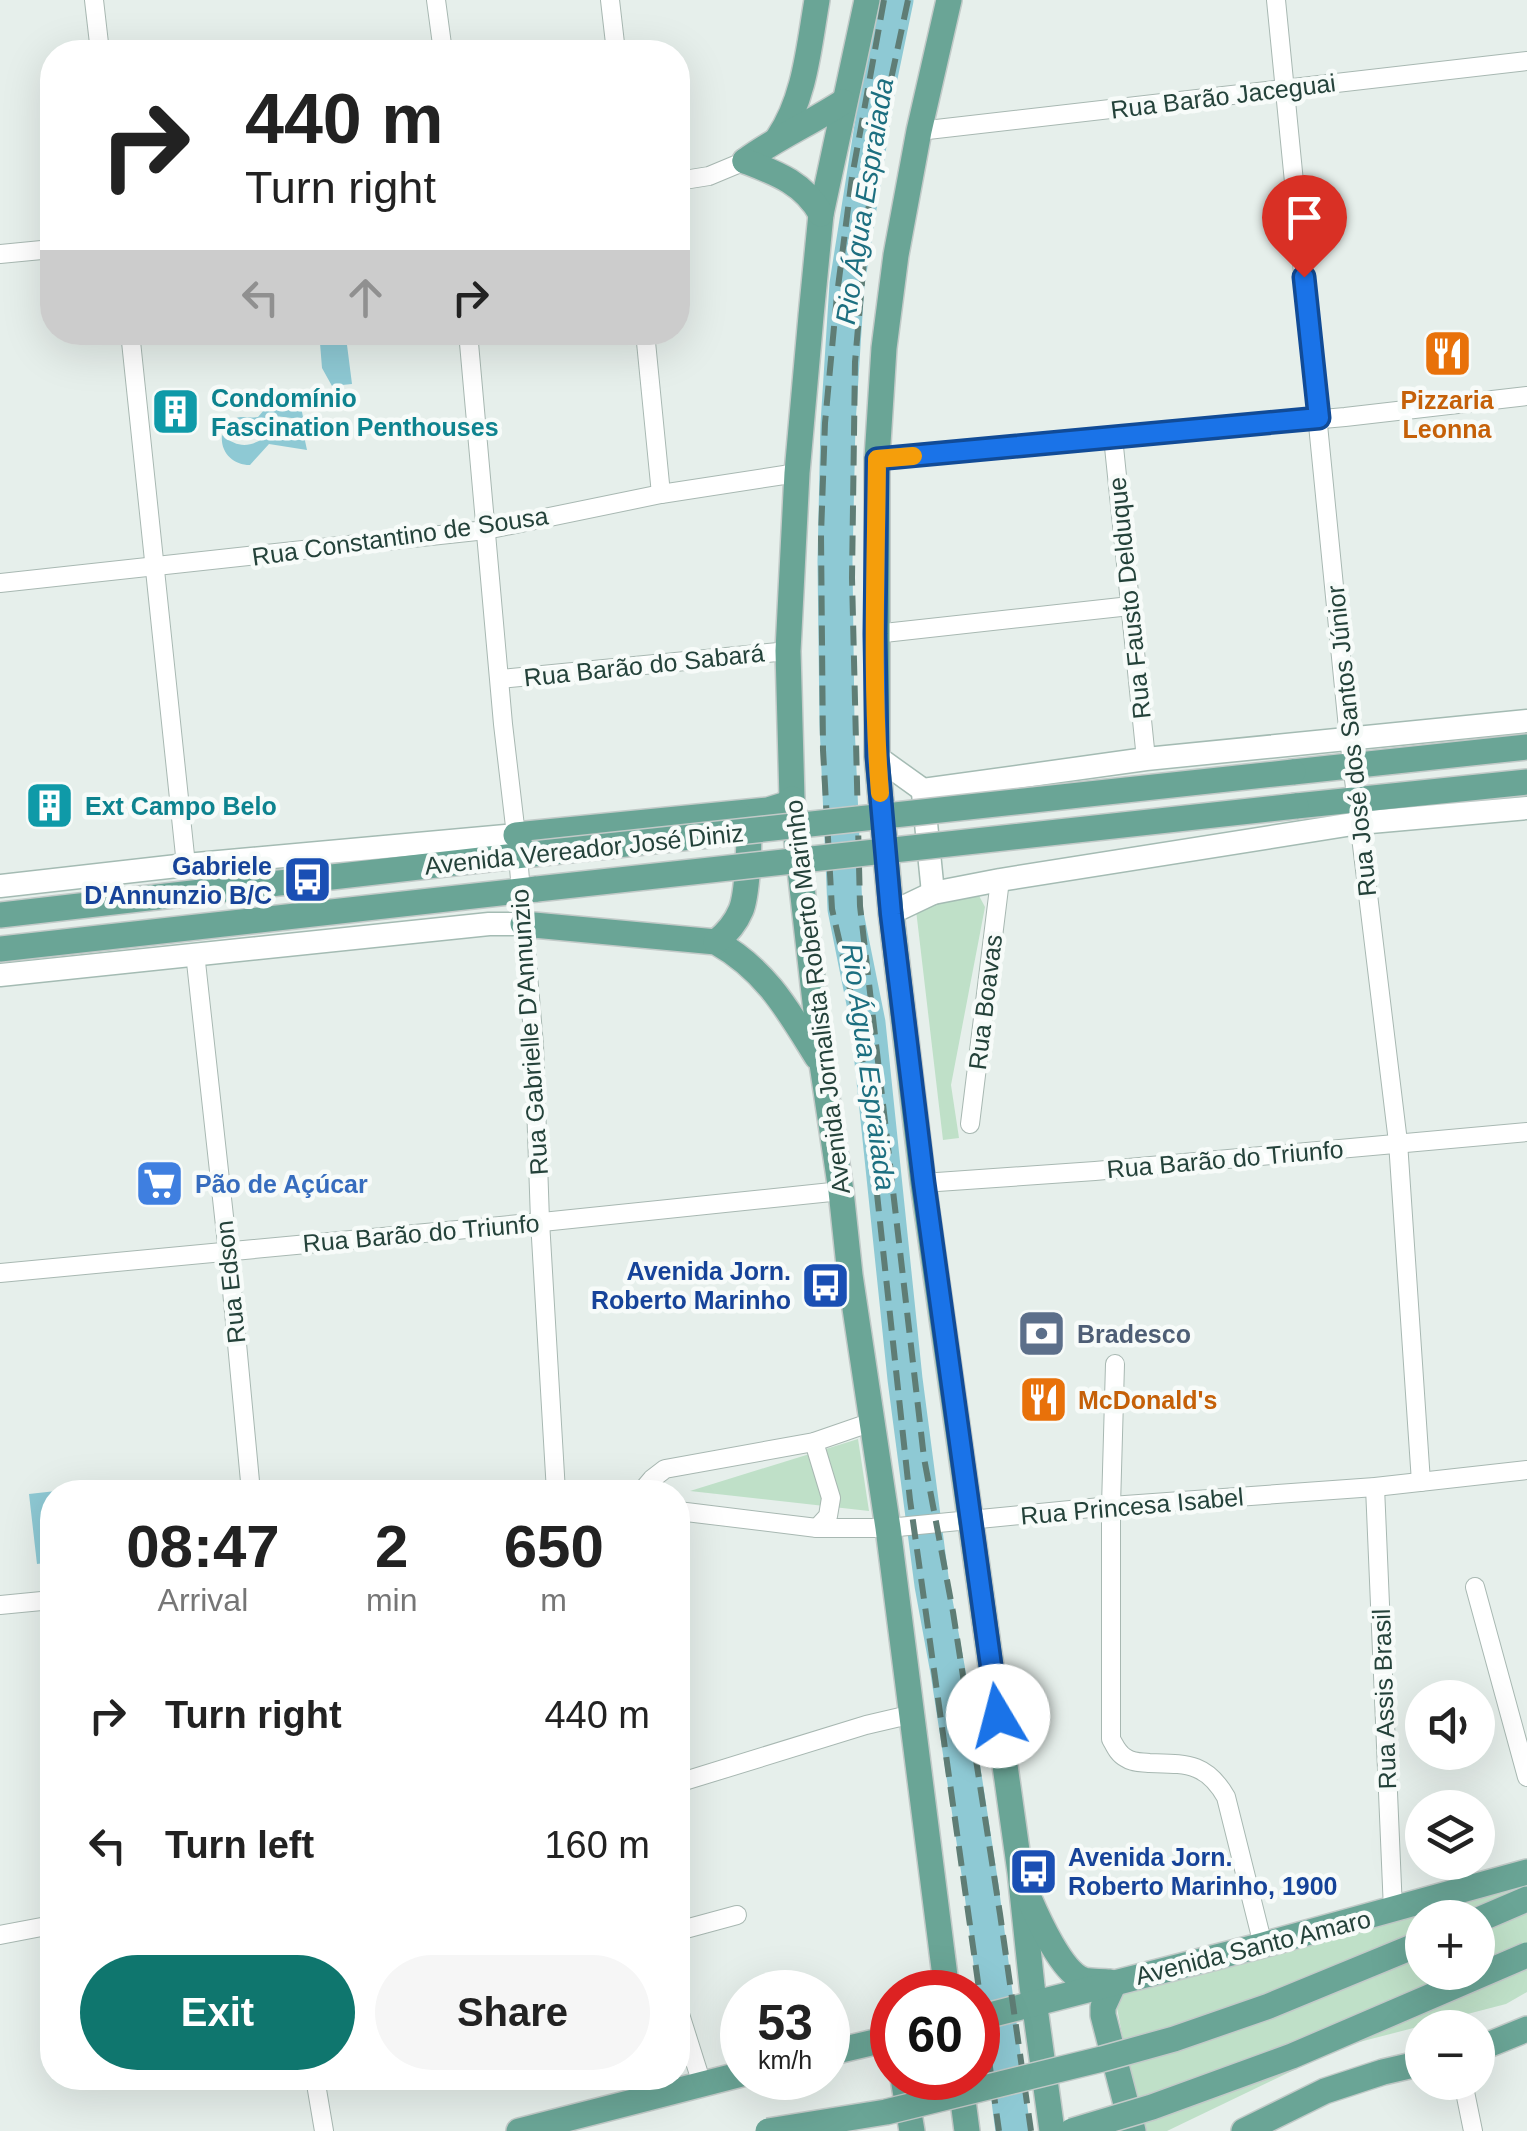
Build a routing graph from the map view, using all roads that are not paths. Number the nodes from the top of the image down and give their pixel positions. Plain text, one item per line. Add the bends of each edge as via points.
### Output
1 (94, 0) edge
2 (436, 0) edge
3 (610, 0) edge
4 (817, 0) edge
5 (867, 0) edge
6 (949, 0) edge
7 (1276, 0) edge
8 (99, 40) edge
9 (441, 40) edge
10 (615, 40) edge
11 (1527, 61) edge
12 (1284, 89) junction
13 (844, 102) junction
14 (918, 131) junction
15 (778, 138) junction
16 (745, 162) junction
17 (690, 179) edge
18 (821, 214) junction
19 (40, 250) edge
20 (0, 254) edge
21 (131, 345) edge
22 (469, 345) edge
23 (646, 345) edge
24 (1527, 396) edge
25 (1319, 418) junction
26 (1113, 437) junction
27 (877, 459) junction
28 (797, 473) junction
29 (660, 494) junction
30 (486, 530) junction
31 (154, 568) junction
32 (0, 583) edge
33 (1130, 606) junction
34 (875, 634) junction
35 (788, 651) junction
36 (500, 679) junction
37 (1527, 721) edge
38 (1349, 738) junction
39 (1527, 747) edge
40 (877, 756) junction
41 (1146, 759) junction
42 (1352, 766) junction
43 (1527, 782) edge
44 (923, 790) junction
45 (792, 799) junction
46 (1527, 808) edge
47 (1358, 811) junction
48 (735, 813) junction
49 (522, 848) junction
50 (186, 865) junction
51 (1000, 880) junction
52 (0, 886) edge
53 (529, 889) junction
54 (933, 893) junction
55 (0, 914) edge
56 (891, 914) junction
57 (523, 924) junction
58 (716, 942) junction
59 (0, 949) edge
60 (195, 953) junction
61 (0, 974) edge
62 (822, 1064) junction
63 (970, 1124) dead end
64 (1527, 1132) edge
65 (1398, 1142) junction
66 (924, 1183) junction
67 (841, 1191) junction
68 (540, 1221) junction
69 (227, 1252) junction
70 (0, 1273) edge
71 (1115, 1364) dead end
72 (872, 1422) junction
73 (814, 1442) junction
74 (1527, 1470) edge
75 (250, 1480) edge
76 (555, 1480) edge
77 (651, 1480) edge
78 (1420, 1482) junction
79 (1375, 1487) junction
80 (1111, 1506) junction
81 (690, 1512) edge
82 (969, 1521) junction
83 (817, 1528) junction
84 (891, 1528) junction
85 (1475, 1587) dead end
86 (40, 1601) edge
87 (0, 1605) edge
88 (912, 1714) junction
89 (1527, 1777) edge
90 (690, 1780) edge
91 (1527, 1872) edge
92 (1021, 1882) junction
93 (1527, 1900) edge
94 (1394, 1910) junction
95 (1495, 1913) edge
96 (737, 1915) dead end
97 (40, 1928) edge
98 (690, 1928) edge
99 (0, 1936) edge
100 (1264, 1945) junction
101 (940, 1946) junction
102 (1405, 1950) edge
103 (1527, 1955) edge
104 (938, 1970) edge
105 (944, 1970) edge
106 (1114, 1983) junction
107 (1024, 2006) junction
108 (1000, 2012) edge
109 (1527, 2029) edge
110 (1495, 2043) edge
111 (690, 2046) edge
112 (1405, 2067) edge
113 (720, 2080) edge
114 (702, 2084) junction
115 (690, 2087) edge
116 (317, 2090) edge
117 (679, 2090) edge
118 (907, 2100) edge
119 (963, 2100) edge
120 (1467, 2100) edge
121 (324, 2131) edge
122 (519, 2131) edge
123 (768, 2131) edge
124 (912, 2131) edge
125 (967, 2131) edge
126 (1052, 2131) edge
127 (1072, 2131) edge
128 (1132, 2131) edge
129 (1244, 2131) edge
130 (1473, 2131) edge

1 - 8 street
2 - 9 street
3 - 10 street
4 - 15 main road via 798,92
5 - 13 main road, Avenida Jornalista Roberto Marinho
6 - 14 main road
7 - 12 street, Rua José dos Santos Júnior
11 - 12 street, Rua Barão Jaceguai
12 - 14 street, Rua Barão Jaceguai
12 - 25 street, Rua José dos Santos Júnior
13 - 15 main road
13 - 18 main road, Avenida Jornalista Roberto Marinho
14 - 27 main road via 886,330
15 - 16 main road
16 - 17 street
16 - 18 main road via 791,180
18 - 28 main road, Avenida Jornalista Roberto Marinho
19 - 20 street
21 - 31 street
22 - 30 street, Rua Gabrielle D'Annunzio
23 - 29 street
24 - 25 street
25 - 26 street
25 - 38 street, Rua José dos Santos Júnior
26 - 27 street
26 - 33 street, Rua Fausto Delduque
27 - 34 main road
28 - 29 street, Rua Constantino de Sousa
28 - 35 main road, Avenida Jornalista Roberto Marinho
29 - 30 street, Rua Constantino de Sousa
30 - 31 street, Rua Constantino de Sousa
30 - 36 street, Rua Gabrielle D'Annunzio
31 - 32 street, Rua Constantino de Sousa
31 - 50 street
33 - 34 street
33 - 41 street, Rua Fausto Delduque
34 - 40 main road
35 - 36 street, Rua Barão do Sabará
35 - 45 main road, Avenida Jornalista Roberto Marinho
36 - 49 street, Rua Gabrielle D'Annunzio
37 - 38 street
38 - 41 street
38 - 42 street, Rua José dos Santos Júnior
39 - 42 main road, Avenida Vereador José Diniz
40 - 44 street
40 - 56 main road
41 - 44 street
42 - 47 street, Rua José dos Santos Júnior
42 - 49 main road, Avenida Vereador José Diniz, bridge
43 - 47 main road, Avenida Vereador José Diniz
44 - 54 street
45 - 48 main road
45 - 62 main road, Avenida Jornalista Roberto Marinho
46 - 47 street, Avenida Vereador José Diniz
47 - 51 street, Avenida Vereador José Diniz
47 - 53 main road, Avenida Vereador José Diniz, bridge via 1296,806
47 - 65 street, Rua José dos Santos Júnior
48 - 49 main road
48 - 58 main road via 748,827 746,887 742,909
49 - 50 street, Avenida Vereador José Diniz
49 - 53 street, Rua Gabrielle D'Annunzio
49 - 55 main road, Avenida Vereador José Diniz
50 - 52 street, Avenida Vereador José Diniz
51 - 54 street, Avenida Vereador José Diniz
51 - 63 street, Rua Boavas
53 - 57 street, Rua Gabrielle D'Annunzio
53 - 59 main road, Avenida Vereador José Diniz
54 - 56 street, Avenida Vereador José Diniz
56 - 66 main road
57 - 58 main road
57 - 60 street
57 - 68 street, Rua Gabrielle D'Annunzio
58 - 62 main road via 772,987
60 - 61 street
60 - 69 street, Rua Edson
62 - 67 main road, Avenida Jornalista Roberto Marinho
64 - 65 street, Rua Barão do Triunfo
65 - 66 street, Rua Barão do Triunfo
65 - 78 street, Rua José dos Santos Júnior
66 - 82 main road
67 - 68 street, Rua Barão do Triunfo
67 - 72 main road, Avenida Jornalista Roberto Marinho
68 - 69 street, Rua Barão do Triunfo
68 - 76 street, Rua Gabrielle D'Annunzio
69 - 70 street, Rua Barão do Triunfo
69 - 75 street, Rua Edson
71 - 80 street
72 - 73 street
72 - 84 main road, Avenida Jornalista Roberto Marinho
73 - 77 street via 665,1469
73 - 83 street via 832,1498
74 - 78 street, Rua Princesa Isabel
78 - 79 street, Rua Princesa Isabel
79 - 80 street, Rua Princesa Isabel
79 - 94 street, Rua Assis Brasil
80 - 82 street, Rua Princesa Isabel
80 - 100 street via 1110,1739 1134,1762 1183,1764 1216,1780
81 - 83 street, Rua Princesa Isabel
82 - 84 street, Rua Princesa Isabel
82 - 92 main road
83 - 84 street, Rua Princesa Isabel
84 - 88 main road, Avenida Jornalista Roberto Marinho
85 - 89 street
86 - 87 street
88 - 90 street
88 - 101 main road, Avenida Jornalista Roberto Marinho
91 - 94 main road, Avenida Santo Amaro
92 - 106 main road via 1068,1968 1084,1980
92 - 107 main road
93 - 95 main road
94 - 100 main road, Avenida Santo Amaro
96 - 98 street
97 - 99 street
100 - 106 main road, Avenida Santo Amaro
101 - 104 main road
101 - 105 main road, Avenida Jornalista Roberto Marinho
102 - 123 main road, bridge via 1156,2044 886,2112
103 - 127 main road, bridge via 1292,2056
106 - 107 main road, Avenida Santo Amaro
106 - 128 main road via 1103,2015
107 - 108 main road, Avenida Santo Amaro
107 - 126 main road
109 - 110 main road
111 - 114 street
112 - 129 main road via 1325,2091
113 - 114 main road
114 - 115 main road
116 - 121 street
117 - 122 main road
118 - 124 main road
119 - 125 main road
120 - 130 street

